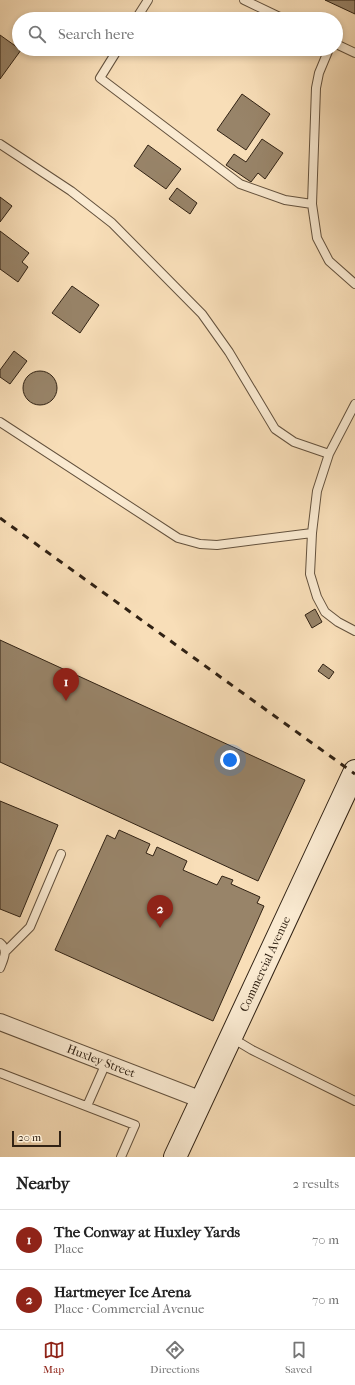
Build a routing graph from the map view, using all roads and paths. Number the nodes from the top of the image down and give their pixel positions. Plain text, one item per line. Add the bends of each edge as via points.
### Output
1 (148, 0) edge
2 (244, 0) edge
3 (140, 12) edge
4 (269, 12) edge
5 (343, 47) edge
6 (355, 53) edge
7 (114, 56) edge
8 (326, 56) edge
9 (0, 144) edge
10 (312, 204) junction
11 (355, 284) edge
12 (355, 404) edge
13 (0, 422) edge
14 (330, 454) junction
15 (312, 533) junction
16 (355, 631) edge
17 (355, 771) edge
18 (61, 854) dead end
19 (0, 943) edge
20 (5, 952) junction
21 (0, 968) edge
22 (0, 1022) edge
23 (231, 1037) junction
24 (106, 1063) junction
25 (0, 1073) edge
26 (202, 1100) junction
27 (355, 1101) edge
28 (87, 1106) junction
29 (122, 1157) edge
30 (175, 1157) edge

1 - 3 lane
2 - 4 lane
5 - 6 lane
7 - 10 lane via 100,78 240,184 285,200
8 - 10 lane via 316,88
9 - 14 lane via 71,191 112,223 202,314 229,352 275,429 294,442
10 - 11 lane via 317,238 329,261
12 - 14 lane
13 - 15 lane via 178,538 200,544 217,545
14 - 15 lane via 317,491
15 - 16 lane via 310,574 317,597 325,612
17 - 23 street, Commercial Avenue
18 - 20 lane via 30,927
19 - 20 lane
20 - 21 lane
22 - 24 street, Huxley Street
23 - 26 street, Commercial Avenue
23 - 27 lane via 257,1053
24 - 26 street, Huxley Street
24 - 28 lane
25 - 28 lane
26 - 30 street, Commercial Avenue
28 - 29 lane via 135,1125

